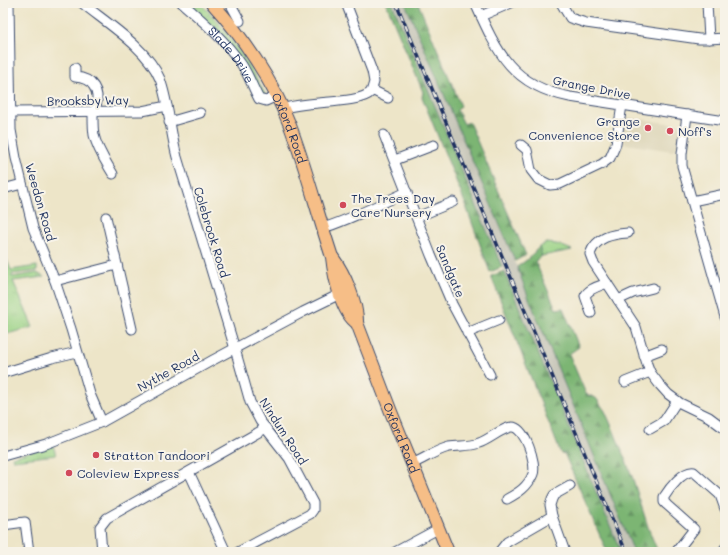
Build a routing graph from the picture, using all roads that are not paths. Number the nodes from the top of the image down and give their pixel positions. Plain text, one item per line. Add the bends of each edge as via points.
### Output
1 (9, 3) edge
2 (82, 3) edge
3 (182, 3) edge
4 (230, 3) edge
5 (346, 3) edge
6 (475, 3) edge
7 (511, 3) edge
8 (561, 3) edge
9 (707, 3) edge
10 (216, 7) edge
11 (481, 16) junction
12 (240, 22) dead end
13 (725, 38) edge
14 (709, 39) junction
15 (75, 68) dead end
16 (372, 90) junction
17 (277, 96) junction
18 (388, 98) dead end
19 (622, 105) junction
20 (166, 106) junction
21 (283, 109) junction
22 (95, 111) junction
23 (10, 112) junction
24 (200, 113) dead end
25 (687, 115) junction
26 (725, 121) edge
27 (169, 122) junction
28 (7, 130) edge
29 (384, 135) dead end
30 (434, 145) dead end
31 (521, 145) dead end
32 (395, 160) junction
33 (113, 174) dead end
34 (22, 184) junction
35 (3, 189) edge
36 (407, 192) junction
37 (725, 194) edge
38 (692, 200) junction
39 (453, 202) dead end
40 (106, 217) dead end
41 (417, 217) junction
42 (323, 228) junction
43 (628, 233) dead end
44 (117, 265) junction
45 (55, 281) junction
46 (607, 283) junction
47 (653, 288) dead end
48 (345, 292) junction
49 (618, 300) junction
50 (591, 313) dead end
51 (725, 317) edge
52 (499, 320) dead end
53 (132, 329) dead end
54 (467, 332) junction
55 (235, 349) junction
56 (662, 349) dead end
57 (77, 352) junction
58 (644, 356) junction
59 (650, 372) junction
60 (3, 373) edge
61 (490, 375) dead end
62 (625, 382) dead end
63 (677, 401) junction
64 (102, 422) junction
65 (266, 428) junction
66 (650, 429) dead end
67 (725, 429) edge
68 (3, 456) edge
69 (412, 464) junction
70 (189, 472) junction
71 (570, 486) dead end
72 (507, 499) dead end
73 (725, 509) edge
74 (552, 516) junction
75 (3, 525) edge
76 (438, 529) junction
77 (725, 548) edge
78 (251, 549) edge
79 (30, 552) edge
80 (102, 552) edge
81 (226, 552) edge
82 (238, 552) edge
83 (395, 552) edge
84 (448, 552) edge
85 (499, 552) edge
86 (565, 552) edge
87 (676, 552) edge
88 (722, 552) edge

1 - 23 street, Weedon Road
2 - 20 street, Colebrook Road via 145,55 159,79
3 - 17 street, Slade Drive via 234,54 259,99 266,101
4 - 12 street
5 - 16 street via 372,71
6 - 11 street, Grange Drive
7 - 11 street
8 - 14 street via 570,18 586,24
9 - 14 street
10 - 17 main road, Oxford Road via 246,45
11 - 19 street, Grange Drive via 494,44 504,58 516,72 531,83 563,96
13 - 14 street
15 - 22 street via 75,77 87,79 95,88
16 - 18 street
16 - 21 street via 362,98 296,105
17 - 21 main road, Oxford Road
19 - 25 street, Grange Drive
19 - 31 street via 616,144 610,158 560,184 550,185 538,179 531,170 528,153
20 - 22 street, Brooksby Way via 142,111
20 - 27 street, Colebrook Road
21 - 42 main road, Oxford Road
22 - 23 street, Brooksby Way
22 - 33 street via 97,144
23 - 28 street, Weedon Road
24 - 27 street
25 - 26 street, Grange Drive
25 - 38 street via 681,163
27 - 55 street, Colebrook Road
28 - 34 street, Weedon Road
29 - 32 street, Sandgate
30 - 32 street
32 - 36 street, Sandgate
34 - 35 street
34 - 45 street, Weedon Road via 33,228
36 - 41 street, Sandgate
36 - 42 street via 345,221
37 - 38 street
38 - 51 street
39 - 41 street
40 - 44 street
41 - 54 street, Sandgate via 452,304
42 - 48 main road, Oxford Road via 332,257 342,270
43 - 46 street via 606,236 592,248 590,257
44 - 45 street
44 - 53 street
45 - 57 street, Weedon Road
46 - 49 street
46 - 50 street via 586,293
47 - 49 street
48 - 55 street, Nythe Road
48 - 69 main road, Oxford Road via 356,308 357,323
49 - 58 street via 636,327
52 - 54 street
54 - 61 street, Sandgate
55 - 64 street, Nythe Road
55 - 65 street, Nindum Road via 250,402
56 - 58 street
57 - 60 street
57 - 64 street, Weedon Road
58 - 59 street
59 - 62 street
59 - 63 street via 663,389
63 - 66 street via 664,422
63 - 67 street via 709,417
64 - 68 street, Nythe Road via 46,444
65 - 70 street
65 - 78 street, Nindum Road via 289,458 313,503 313,510
69 - 72 street via 445,448 477,444 508,428 516,428 526,442 533,461 534,473 524,488
69 - 76 main road, Oxford Road
70 - 80 street via 104,519 100,530
70 - 81 street
71 - 74 street via 553,497 550,505
73 - 87 street via 720,495 715,490 694,472 684,473 664,497 664,502 694,529
74 - 85 street via 507,542
74 - 86 street
75 - 79 street via 30,522
76 - 83 street
76 - 84 main road, Oxford Road
77 - 88 street
78 - 82 street, Nindum Road

